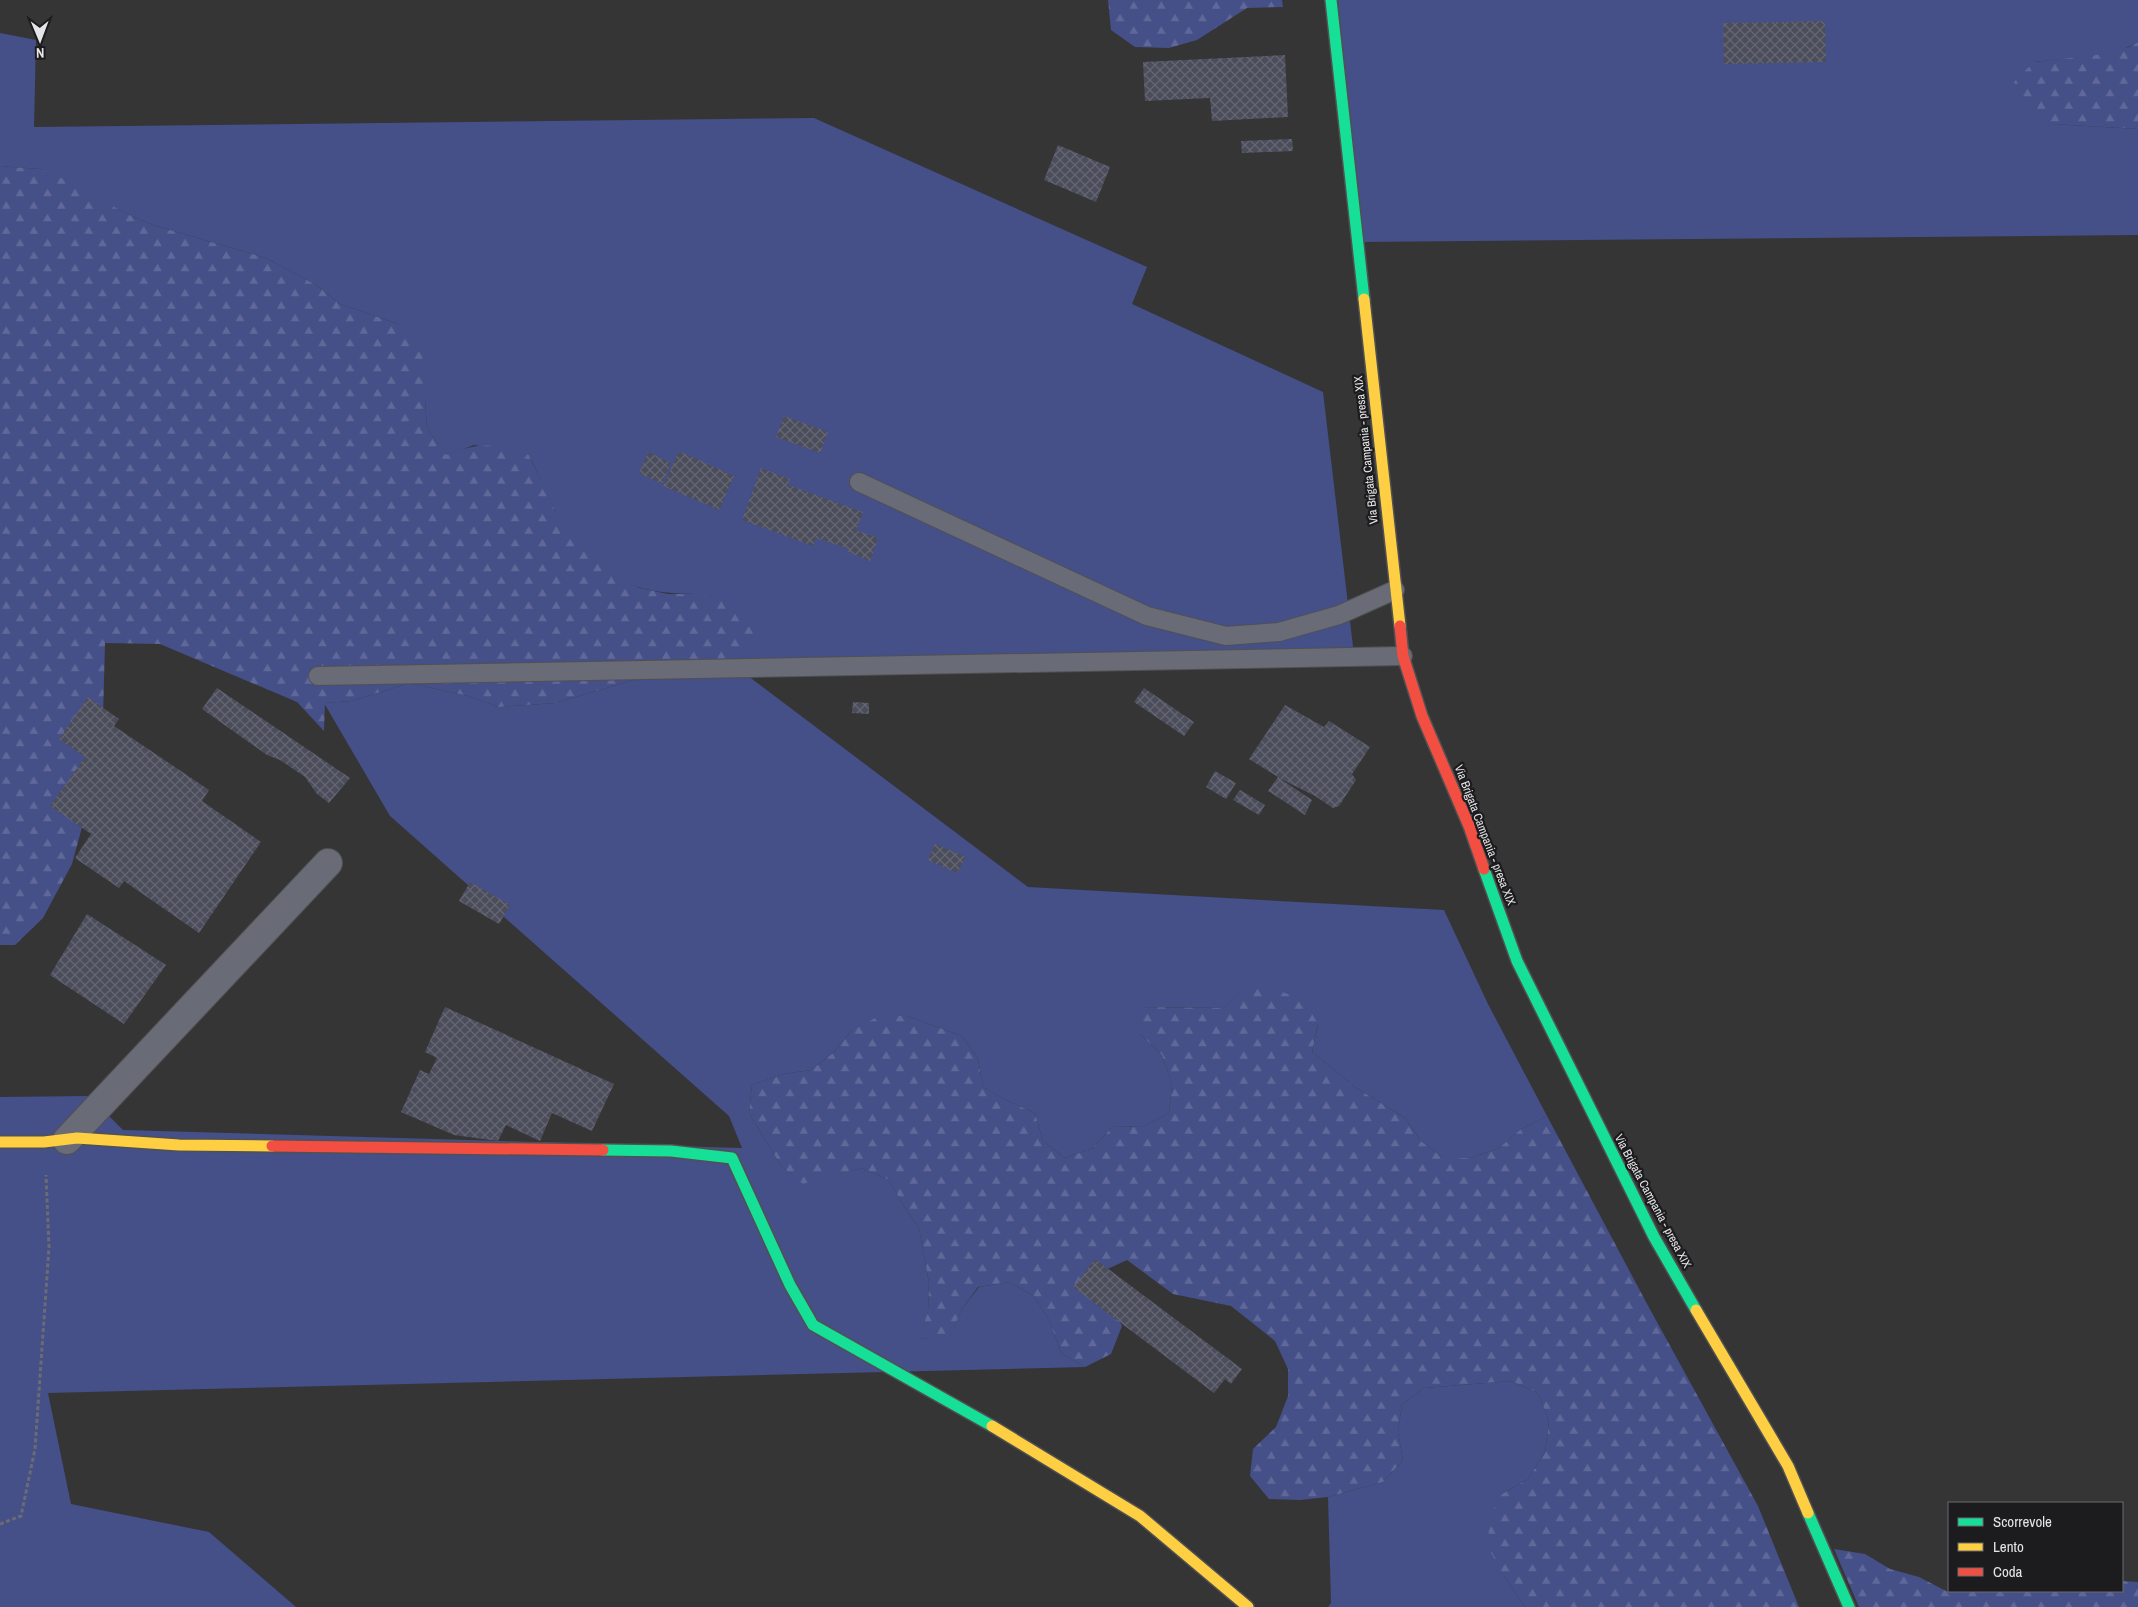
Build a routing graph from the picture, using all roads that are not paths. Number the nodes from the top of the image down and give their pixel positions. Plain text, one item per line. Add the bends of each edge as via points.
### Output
1 (1331, 0) edge
2 (859, 482) dead end
3 (1395, 590) junction
4 (1403, 656) junction
5 (318, 676) dead end
6 (328, 863) dead end
7 (55, 1141) junction
8 (0, 1142) edge
9 (1248, 1607) edge
10 (1849, 1607) edge

1 - 3 street, Via Brigata Campania - presa XIX
2 - 3 lane via 1147,616 1226,636 1278,632 1339,615
3 - 4 street, Via Brigata Campania - presa XIX
4 - 5 lane
4 - 10 street, Via Brigata Campania - presa XIX via 1422,716 1469,826 1517,961 1654,1237 1788,1466
6 - 7 street
7 - 8 street
7 - 9 street via 77,1138 179,1145 671,1151 732,1158 790,1285 813,1325 973,1414 1140,1516

